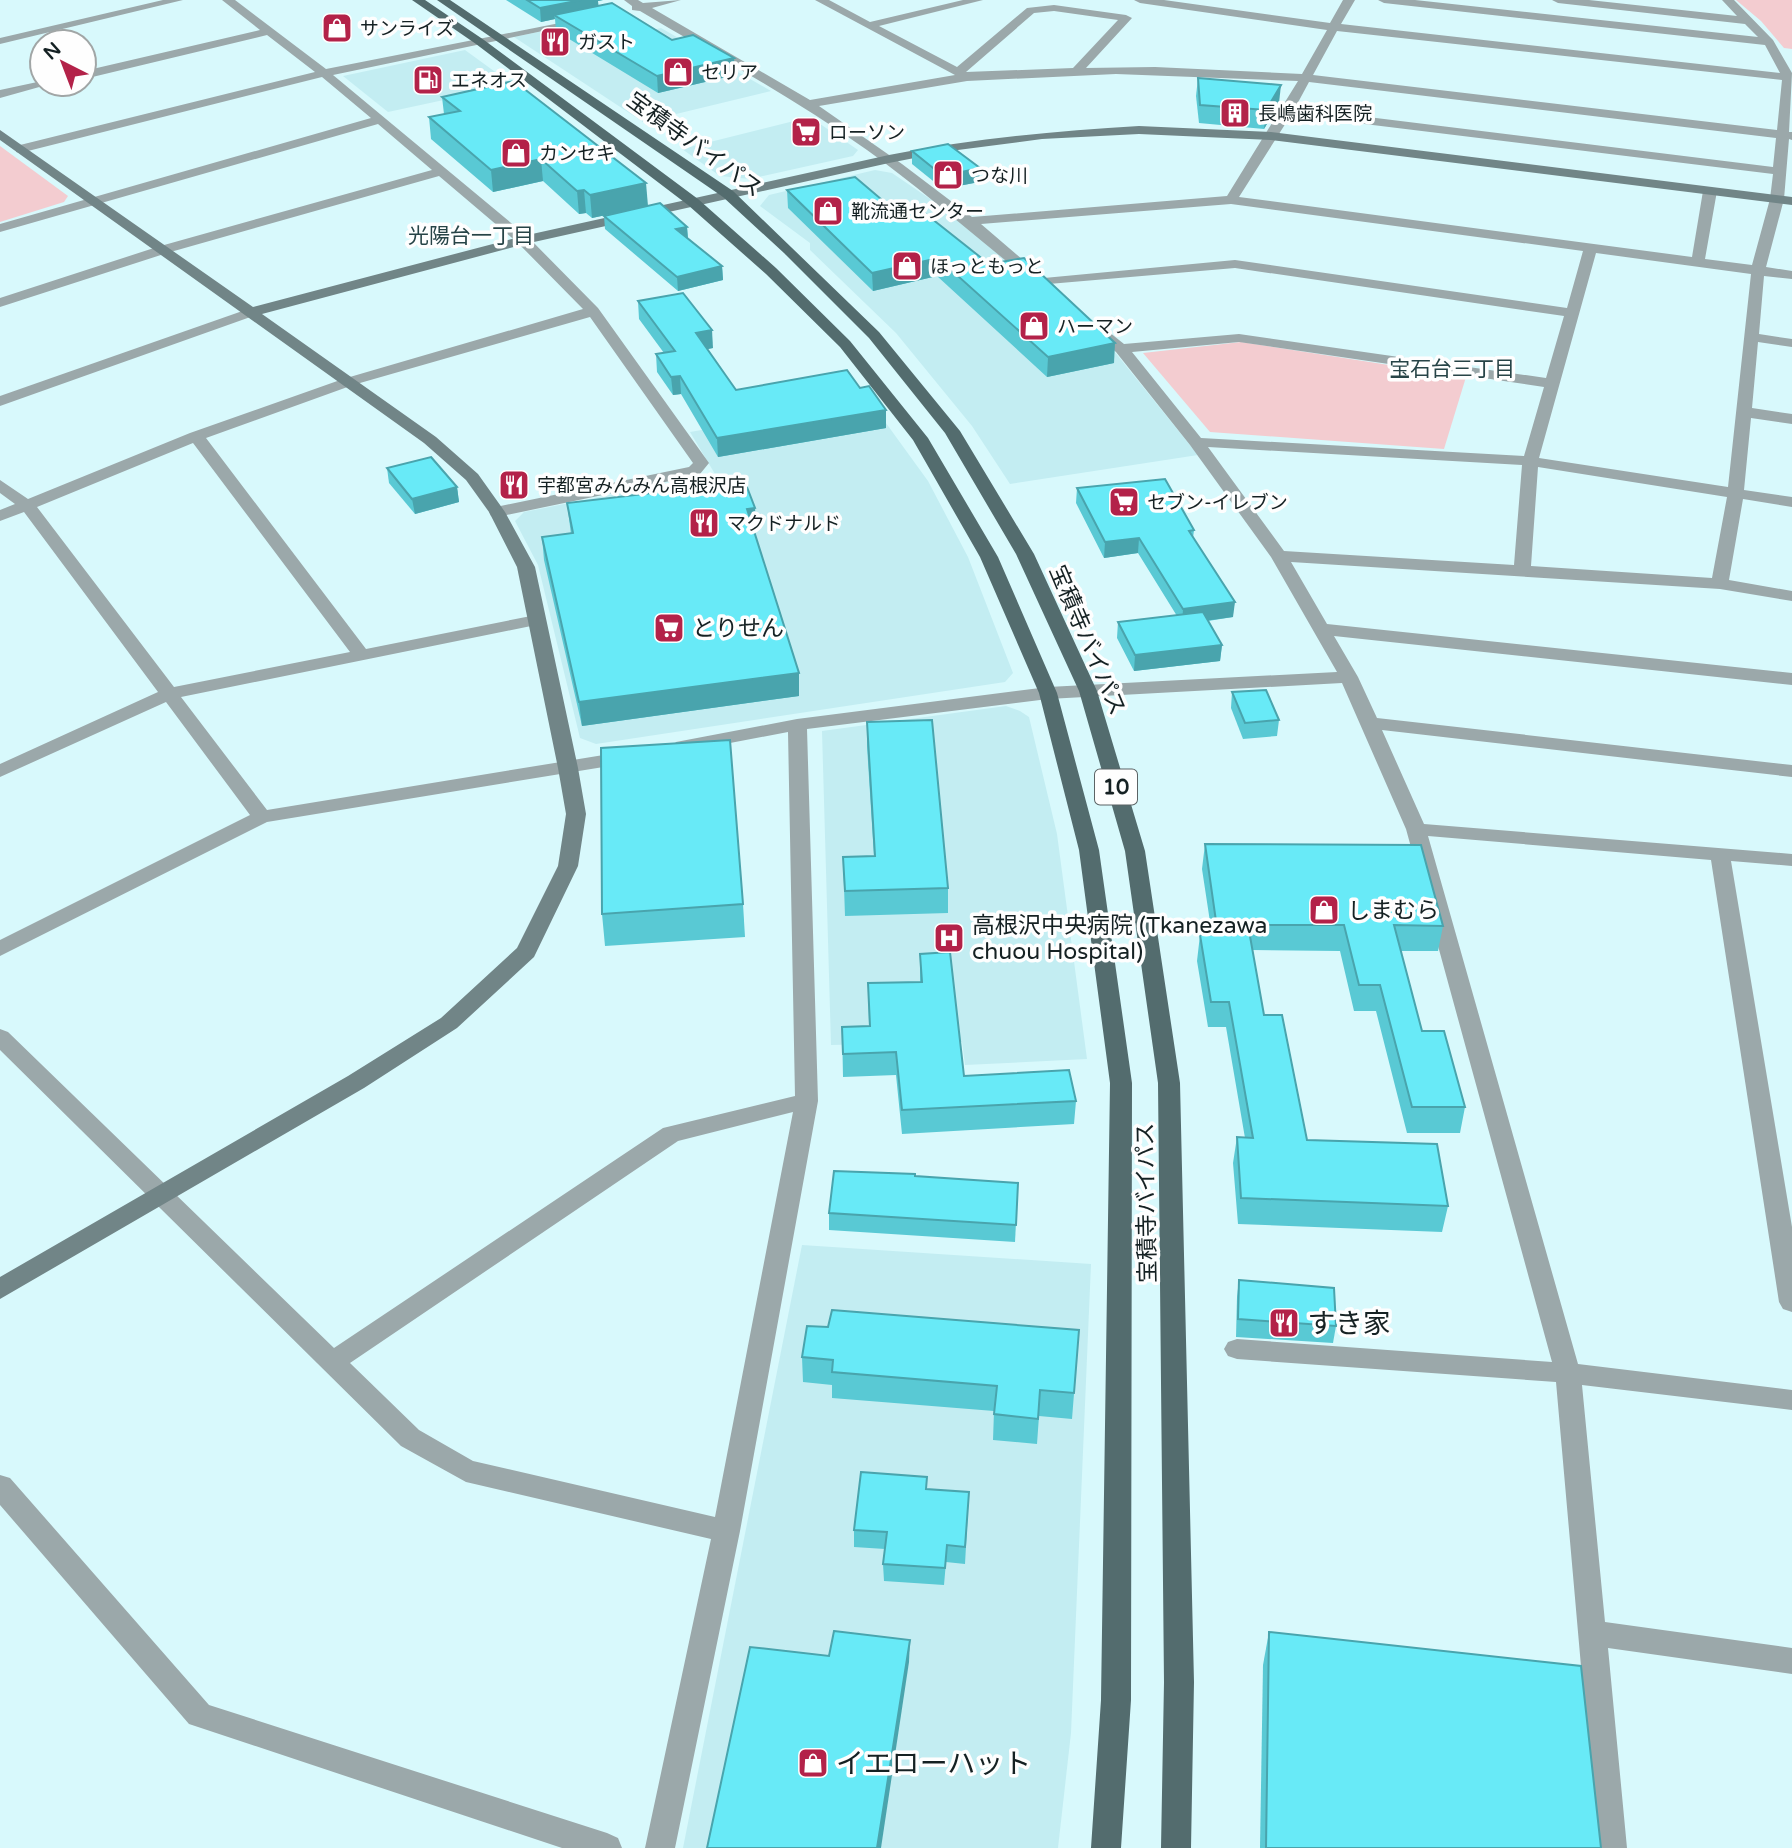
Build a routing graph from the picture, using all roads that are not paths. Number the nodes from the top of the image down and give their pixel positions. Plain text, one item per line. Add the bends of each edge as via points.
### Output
1 (177, 0) edge
2 (228, 0) edge
3 (418, 0) edge
4 (443, 0) edge
5 (675, 0) edge
6 (821, 0) edge
7 (977, 0) edge
8 (1140, 0) edge
9 (1349, 0) edge
10 (1384, 0) edge
11 (1558, 0) edge
12 (1728, 0) edge
13 (634, 5) edge
14 (590, 18) edge
15 (1751, 21) junction
16 (870, 25) junction
17 (1333, 27) junction
18 (269, 31) junction
19 (500, 37) junction
20 (0, 41) edge
21 (480, 42) junction
22 (1769, 42) junction
23 (98, 72) edge
24 (1076, 72) junction
25 (324, 73) junction
26 (962, 75) junction
27 (1790, 77) edge
28 (1307, 78) junction
29 (28, 88) edge
30 (0, 94) edge
31 (808, 104) junction
32 (1287, 111) junction
33 (379, 120) junction
34 (0, 134) edge
35 (1788, 135) edge
36 (1271, 136) junction
37 (20, 149) junction
38 (889, 159) junction
39 (1777, 171) junction
40 (441, 172) junction
41 (1710, 191) junction
42 (728, 194) junction
43 (1777, 199) junction
44 (1231, 200) junction
45 (92, 201) junction
46 (1792, 201) edge
47 (694, 202) junction
48 (970, 221) junction
49 (0, 228) edge
50 (523, 240) junction
51 (1591, 248) junction
52 (162, 250) junction
53 (1698, 262) junction
54 (1758, 270) junction
55 (1792, 275) edge
56 (1042, 282) junction
57 (1061, 299) edge
58 (0, 303) edge
59 (593, 311) junction
60 (251, 312) junction
61 (1572, 313) junction
62 (1081, 316) edge
63 (1752, 337) junction
64 (1792, 343) edge
65 (1121, 349) junction
66 (348, 382) junction
67 (1551, 383) junction
68 (0, 401) edge
69 (1745, 412) junction
70 (1792, 419) edge
71 (196, 436) junction
72 (1196, 442) junction
73 (1531, 461) junction
74 (0, 485) edge
75 (1736, 493) junction
76 (1792, 502) edge
77 (27, 506) junction
78 (497, 512) junction
79 (0, 516) edge
80 (1279, 556) junction
81 (1522, 571) junction
82 (1720, 584) junction
83 (1792, 596) edge
84 (536, 620) junction
85 (1323, 629) junction
86 (362, 655) junction
87 (1349, 677) junction
88 (1792, 679) edge
89 (1088, 691) junction
90 (1048, 693) junction
91 (168, 694) junction
92 (1369, 723) junction
93 (797, 725) junction
94 (568, 768) junction
95 (0, 770) edge
96 (1792, 771) edge
97 (262, 817) junction
98 (1416, 829) junction
99 (1720, 854) junction
100 (1792, 860) edge
101 (0, 948) edge
102 (0, 1037) edge
103 (807, 1101) junction
104 (162, 1194) junction
105 (0, 1289) edge
106 (1792, 1302) edge
107 (1237, 1349) dead end
108 (332, 1362) junction
109 (1568, 1373) junction
110 (1792, 1400) edge
111 (0, 1486) edge
112 (726, 1531) junction
113 (1592, 1633) junction
114 (1792, 1661) edge
115 (607, 1848) edge
116 (660, 1848) edge
117 (1106, 1848) edge
118 (1176, 1848) edge
119 (1612, 1848) edge

1 - 20 street
2 - 18 street
3 - 21 main road, 宝積寺バイパス / 10
4 - 19 main road, 宝積寺バイパス / 10
5 - 13 street
6 - 16 street
7 - 16 street
8 - 17 street
9 - 17 street
10 - 22 street
11 - 15 street
12 - 15 street
13 - 31 street
14 - 19 street
15 - 22 street
16 - 26 street
17 - 27 street
17 - 28 street
18 - 23 street
18 - 25 street
19 - 21 street
19 - 42 main road, 宝積寺バイパス / 10
21 - 25 street
21 - 47 main road, 宝積寺バイパス / 10
22 - 27 street
24 - 26 street
24 - 26 street via 1126,18 1054,8 1031,10
24 - 28 street
25 - 33 street
25 - 37 street
26 - 31 street
27 - 35 street
28 - 32 street
28 - 35 street
29 - 30 street
31 - 38 street
32 - 36 street
32 - 39 street
33 - 40 street
33 - 45 street
34 - 37 street
35 - 39 street
36 - 38 street via 1092,131 1001,139
36 - 41 street
36 - 44 street
37 - 45 street
38 - 42 street
38 - 48 street
39 - 43 street
40 - 50 street
40 - 52 street
41 - 43 street
41 - 53 street
42 - 47 street
42 - 89 main road, 宝積寺バイパス / 10 via 874,335 953,430 1025,554
43 - 46 street
43 - 54 street
44 - 48 street
44 - 51 street
45 - 49 street
45 - 52 street
47 - 50 street
47 - 90 main road, 宝積寺バイパス / 10 via 845,344 920,438 989,557
48 - 56 street
50 - 59 street
50 - 60 street
51 - 53 street
51 - 61 street
52 - 58 street
52 - 60 street
53 - 54 street
54 - 55 street
54 - 63 street
56 - 57 street
56 - 61 street via 1235,264
59 - 66 street
59 - 78 street via 701,463 694,471
60 - 66 street
60 - 68 street
61 - 67 street
62 - 65 street
63 - 64 street
63 - 69 street
65 - 67 street via 1239,338
65 - 72 street
66 - 71 street
66 - 78 street via 430,440 472,477
67 - 73 street
69 - 70 street
69 - 75 street
71 - 77 street
71 - 86 street
72 - 73 street
72 - 80 street
73 - 75 street
73 - 81 street
74 - 77 street
75 - 76 street
75 - 82 street
77 - 79 street
77 - 91 street
78 - 84 street via 526,568
80 - 81 street
80 - 85 street
81 - 82 street
82 - 83 street
84 - 86 street
84 - 94 street
85 - 87 street
85 - 88 street
86 - 91 street
87 - 89 street
87 - 92 street
89 - 90 street
89 - 118 main road, 宝積寺バイパス / 10 via 1135,851 1169,1083 1179,1682
90 - 93 street
90 - 117 main road, 宝積寺バイパス / 10 via 1089,850 1121,1083 1116,1700
91 - 95 street
91 - 97 street
92 - 96 street
92 - 98 street
93 - 94 street
93 - 103 street
94 - 97 street
94 - 104 street via 576,814 568,866 526,952 449,1023
97 - 101 street
98 - 99 street
98 - 109 street
99 - 100 street
99 - 106 street
102 - 104 street
103 - 108 street via 671,1134
103 - 112 street
104 - 105 street
104 - 108 street
107 - 109 street
108 - 112 street via 410,1438 466,1471
109 - 110 street
109 - 113 street
111 - 115 street via 199,1715
112 - 116 street
113 - 114 street
113 - 119 street

